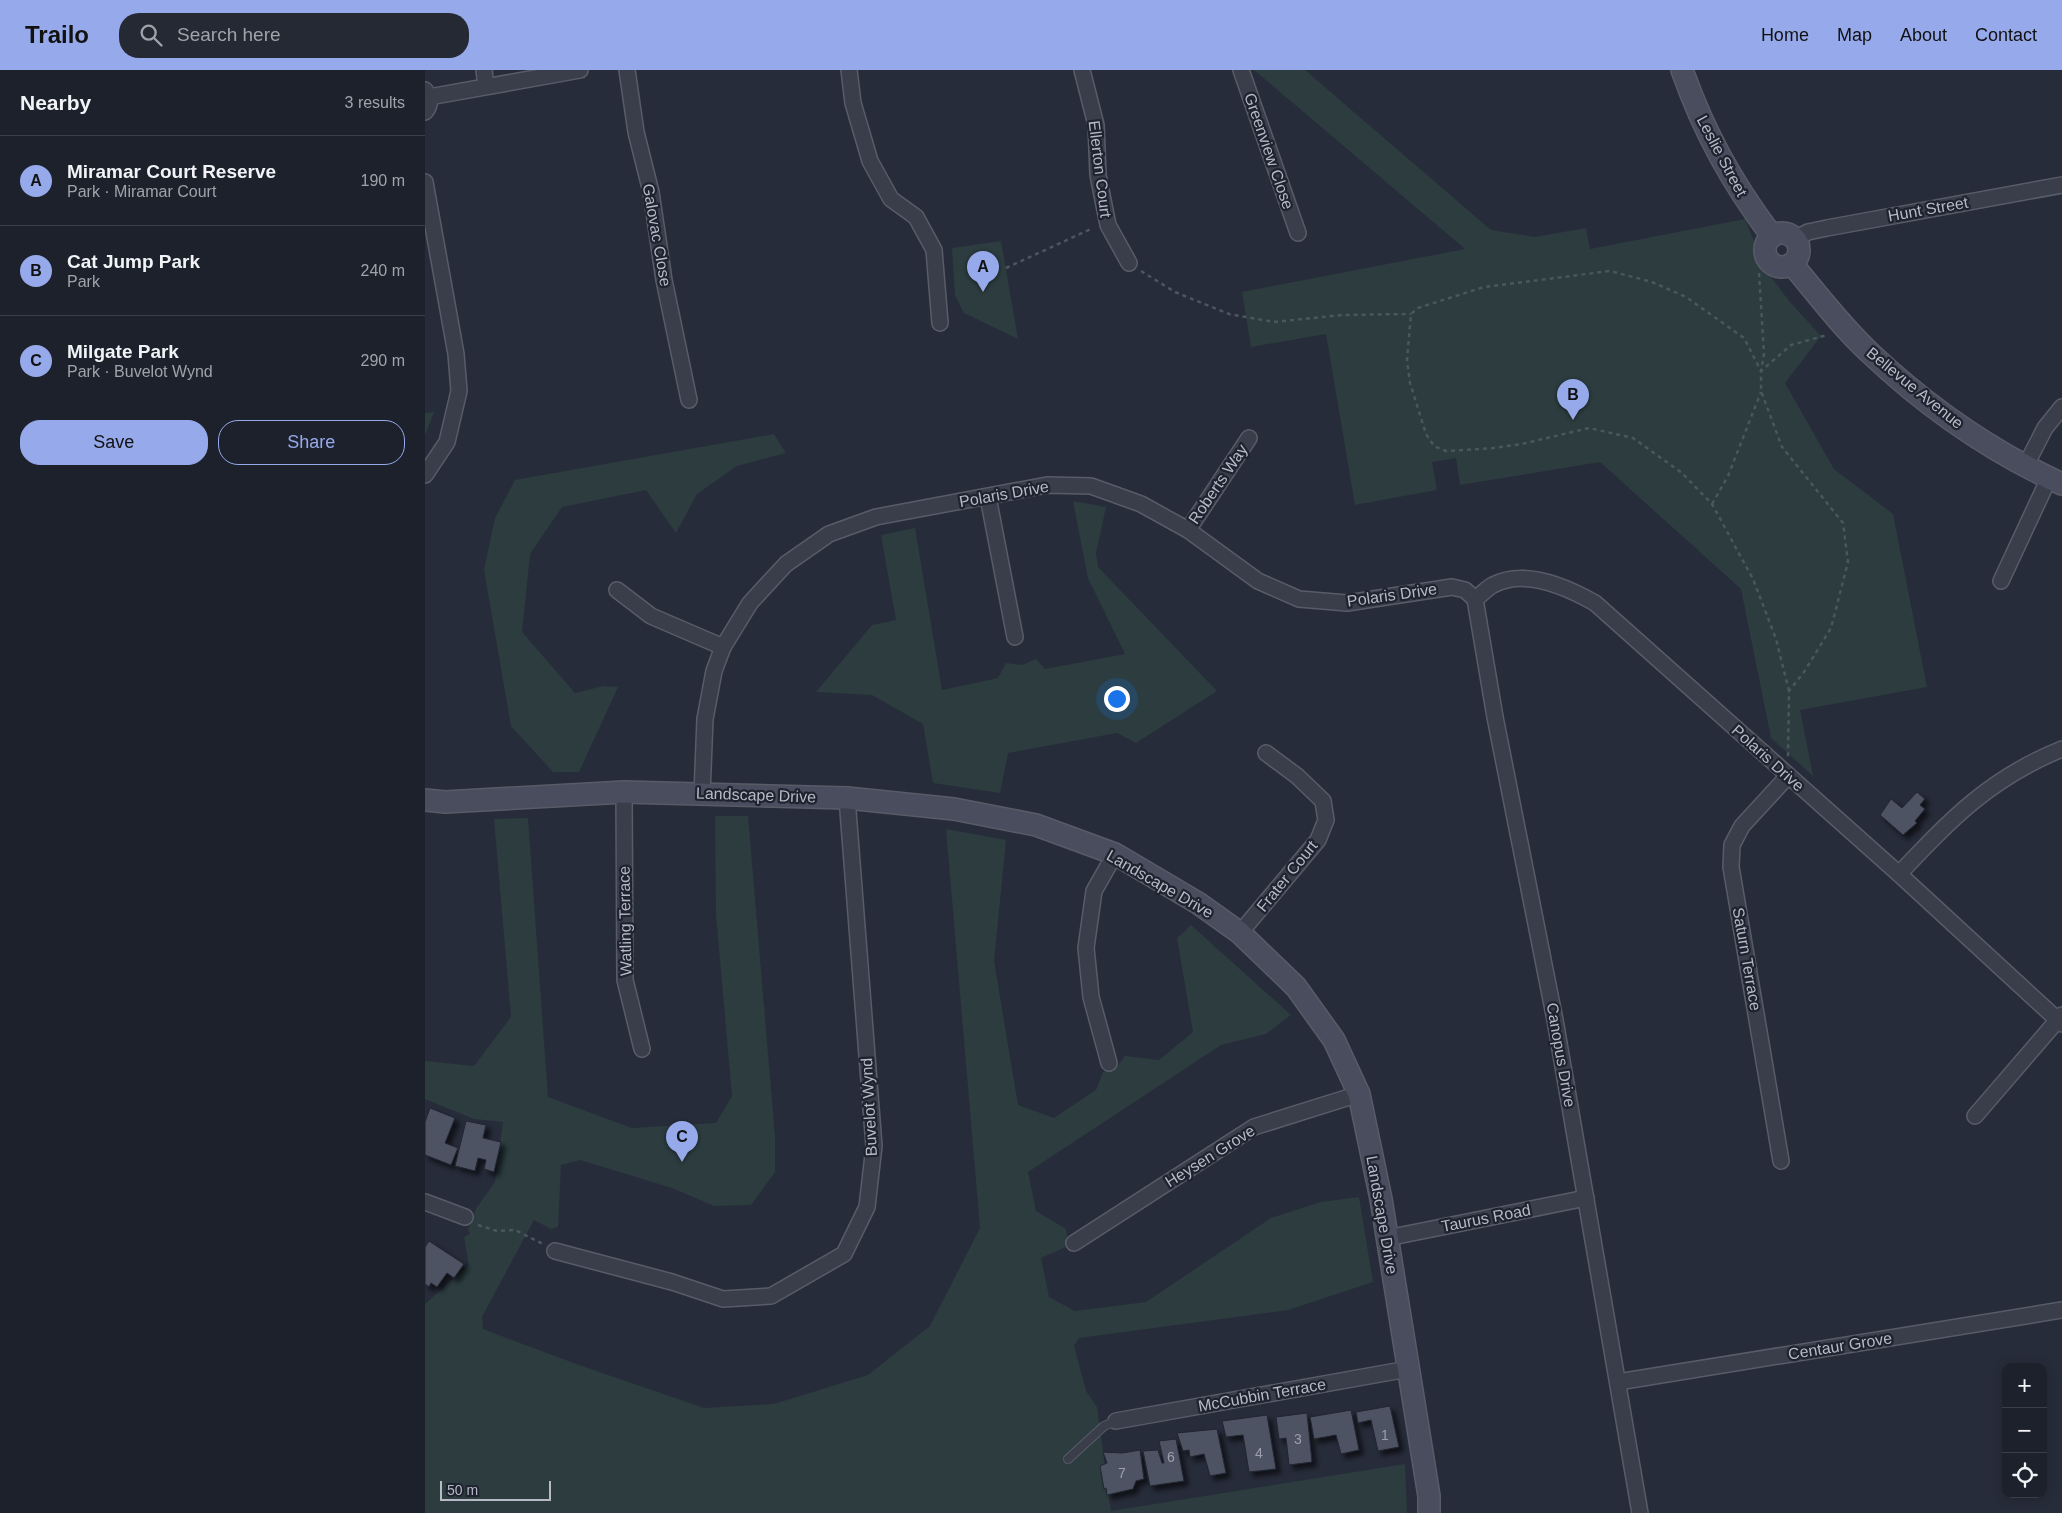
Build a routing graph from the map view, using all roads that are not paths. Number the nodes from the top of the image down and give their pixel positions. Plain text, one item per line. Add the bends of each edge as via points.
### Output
1 (484, 70) edge
2 (579, 70) edge
3 (627, 70) edge
4 (849, 70) edge
5 (1082, 70) edge
6 (1241, 70) edge
7 (1682, 70) edge
8 (486, 86) junction
9 (427, 93) edge
10 (425, 112) edge
11 (425, 182) edge
12 (2062, 185) edge
13 (1298, 233) dead end
14 (1772, 236) junction
15 (1795, 239) junction
16 (1129, 263) road end
17 (1791, 264) junction
18 (940, 322) dead end
19 (689, 400) dead end
20 (2062, 407) edge
21 (1249, 438) dead end
22 (2026, 465) junction
23 (425, 475) edge
24 (2055, 481) edge
25 (988, 497) junction
26 (1187, 530) junction
27 (2001, 581) dead end
28 (617, 590) dead end
29 (1475, 599) junction
30 (1015, 636) dead end
31 (723, 647) junction
32 (2062, 749) edge
33 (1266, 753) dead end
34 (1788, 776) junction
35 (624, 792) junction
36 (702, 794) junction
37 (847, 798) junction
38 (425, 800) edge
39 (1115, 854) junction
40 (1899, 874) junction
41 (1241, 933) junction
42 (2061, 1019) edge
43 (642, 1049) dead end
44 (1109, 1062) dead end
45 (1359, 1094) junction
46 (1975, 1116) dead end
47 (1781, 1161) dead end
48 (1586, 1198) junction
49 (425, 1202) edge
50 (465, 1217) road end
51 (1387, 1238) junction
52 (1074, 1243) dead end
53 (555, 1251) road end
54 (2062, 1310) edge
55 (1408, 1369) junction
56 (1617, 1382) junction
57 (1116, 1421) joint
58 (1068, 1460) dead end
59 (1429, 1513) edge
60 (1639, 1513) edge

1 - 8 street
2 - 8 street
3 - 19 street, Galovac Close via 636,132 651,192 664,280
4 - 18 street via 853,103 870,161 891,198 916,217 934,250
5 - 16 street, Ellerton Court via 1096,125 1098,175 1107,222
6 - 13 street, Greenview Close
7 - 14 street, Leslie Street via 1706,131 1750,207
8 - 9 street
9 - 10 street via 429,105
11 - 23 street via 456,354 459,391 447,442
12 - 15 street, Hunt Street via 1827,228
14 - 15 street via 1784,233
14 - 17 street via 1765,247 1768,260 1779,267
15 - 17 street via 1799,252
17 - 22 street, Bellevue Avenue via 1869,352 1926,401 1967,431
20 - 22 street via 2045,428
21 - 26 street, Roberts Way
22 - 24 street, Bellevue Avenue
24 - 27 street
25 - 26 street, Polaris Drive via 1047,485 1091,486 1141,504
25 - 30 street
25 - 31 street, Polaris Drive via 876,517 829,534 786,564 750,602
26 - 29 street, Polaris Drive via 1258,581 1299,598 1347,603 1452,587 1465,590
28 - 31 street via 651,616
29 - 34 street, Polaris Drive via 1494,584 1518,578 1574,590 1595,603
29 - 48 street, Canopus Drive
31 - 36 street, Polaris Drive via 714,671 705,719
32 - 40 street via 2005,777 1971,801
33 - 41 street, Frater Court via 1323,801 1326,820 1318,840
34 - 40 street, Polaris Drive
34 - 47 street, Saturn Terrace via 1742,826 1732,845 1731,867
35 - 36 street, Landscape Drive
35 - 38 street, Landscape Drive via 445,802
35 - 43 street, Watling Terrace via 625,980
36 - 37 street, Landscape Drive
37 - 39 street, Landscape Drive via 954,809 1036,824
37 - 53 street, Buvelot Wynd via 874,1146 867,1207 844,1254 771,1296 723,1299
39 - 41 street, Landscape Drive via 1198,903
39 - 44 street via 1094,891 1086,948 1091,996
40 - 42 street, Polaris Drive
41 - 45 street, Landscape Drive via 1301,995 1334,1040
42 - 46 street
45 - 51 street, Landscape Drive
45 - 52 street, Heysen Grove via 1254,1127
48 - 51 street, Taurus Road
48 - 56 street, Canopus Drive
49 - 50 street
51 - 55 street, Landscape Drive
54 - 56 street, Centaur Grove
55 - 57 street, McCubbin Terrace
55 - 59 street, Landscape Drive
56 - 60 street, Canopus Drive
57 - 58 lane via 1104,1426

